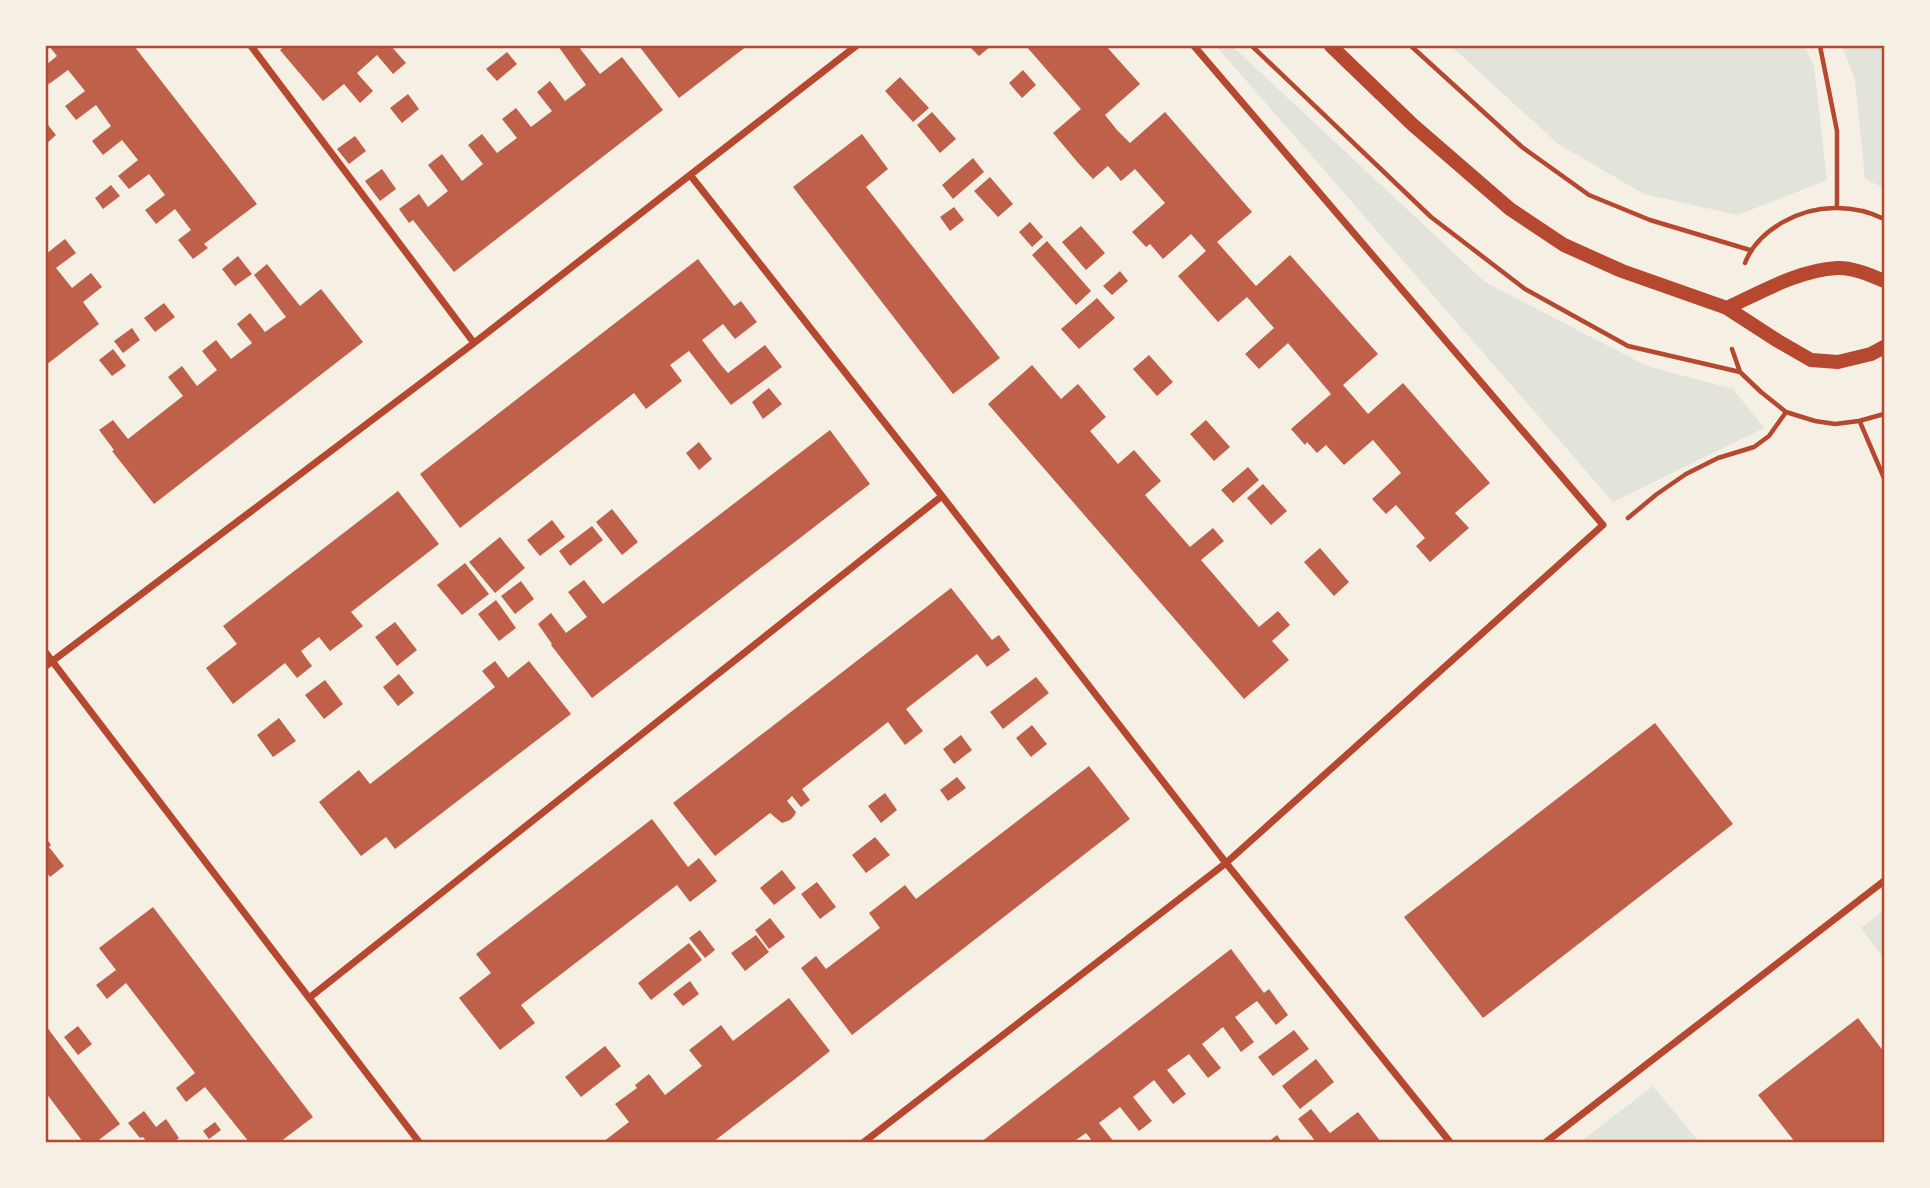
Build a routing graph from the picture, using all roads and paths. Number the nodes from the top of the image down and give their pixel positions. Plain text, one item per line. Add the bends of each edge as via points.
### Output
1 (251, 46) edge
2 (856, 46) edge
3 (1194, 46) edge
4 (1252, 46) edge
5 (1331, 46) edge
6 (1411, 46) edge
7 (1820, 46) edge
8 (691, 176) junction
9 (1836, 208) junction
10 (1885, 219) edge
11 (1885, 281) edge
12 (1727, 308) junction
13 (474, 343) junction
14 (1885, 347) edge
15 (1786, 412) junction
16 (1885, 414) edge
17 (1859, 421) junction
18 (1885, 478) edge
19 (942, 496) junction
20 (1603, 525) junction
21 (46, 653) edge
22 (49, 664) edge
23 (1226, 863) junction
24 (1885, 881) edge
25 (309, 999) junction
26 (419, 1143) edge
27 (864, 1143) edge
28 (1450, 1143) edge
29 (1546, 1143) edge

1 - 13 street
2 - 8 street
3 - 20 street
4 - 15 path via 1431,217 1525,289 1628,346 1740,372
5 - 12 main road via 1413,125 1520,216 1564,245
6 - 9 path via 1522,147 1589,195 1650,220 1750,250 1773,228 1803,213
7 - 9 path via 1837,131
8 - 13 street
8 - 19 street
9 - 10 path via 1870,212
11 - 12 main road via 1838,268 1802,275
12 - 14 main road via 1811,360 1839,362
13 - 22 street
15 - 17 path via 1835,424
15 - 20 path via 1769,436 1754,447 1707,463 1627,519
16 - 17 path
17 - 18 path
19 - 23 street
19 - 25 street
20 - 23 street
21 - 22 street
22 - 25 street
23 - 27 street
23 - 28 street
24 - 29 street
25 - 26 street

